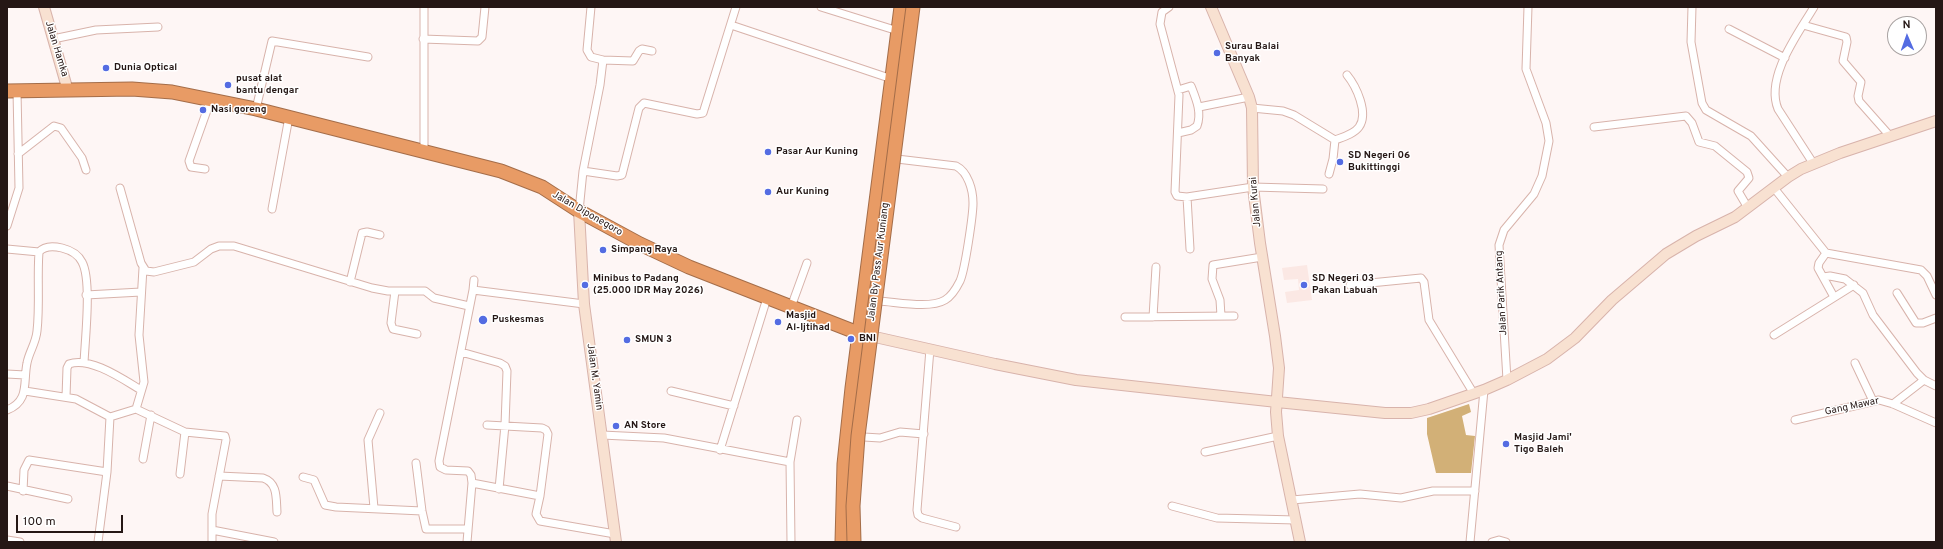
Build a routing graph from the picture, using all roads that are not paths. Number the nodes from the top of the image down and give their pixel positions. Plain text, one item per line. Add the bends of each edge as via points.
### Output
1 (44, 7) edge
2 (424, 7) edge
3 (485, 7) edge
4 (591, 7) edge
5 (736, 7) edge
6 (821, 7) edge
7 (901, 7) edge
8 (907, 7) edge
9 (912, 7) edge
10 (918, 7) edge
11 (1169, 7) edge
12 (1211, 7) edge
13 (1528, 7) edge
14 (1692, 7) edge
15 (1814, 7) edge
16 (731, 26) junction
17 (1803, 26) junction
18 (158, 27) dead end
19 (1729, 29) dead end
20 (898, 31) junction
21 (423, 39) junction
22 (53, 40) junction
23 (652, 51) dead end
24 (368, 57) dead end
25 (1785, 58) junction
26 (603, 60) junction
27 (1347, 75) dead end
28 (892, 78) junction
29 (68, 90) junction
30 (1178, 90) junction
31 (12, 91) edge
32 (1249, 97) junction
33 (211, 100) junction
34 (1199, 107) junction
35 (1252, 108) junction
36 (256, 109) junction
37 (289, 117) junction
38 (1936, 121) edge
39 (1594, 127) dead end
40 (1178, 133) junction
41 (1890, 136) junction
42 (1335, 140) junction
43 (424, 151) junction
44 (18, 154) junction
45 (897, 159) junction
46 (1813, 163) junction
47 (205, 169) dead end
48 (86, 170) dead end
49 (583, 172) junction
50 (1329, 174) dead end
51 (1788, 177) junction
52 (1253, 187) junction
53 (120, 188) dead end
54 (1774, 188) junction
55 (1323, 189) dead end
56 (1187, 196) junction
57 (272, 208) dead end
58 (1748, 208) junction
59 (579, 211) junction
60 (7, 225) edge
61 (872, 234) junction
62 (380, 235) dead end
63 (887, 237) junction
64 (7, 248) edge
65 (1190, 249) dead end
66 (40, 252) junction
67 (1826, 253) junction
68 (1262, 257) junction
69 (807, 263) dead end
70 (1156, 267) dead end
71 (143, 268) junction
72 (1823, 277) junction
73 (474, 280) dead end
74 (350, 282) junction
75 (1350, 284) dead end
76 (1854, 285) junction
77 (473, 290) junction
78 (395, 291) junction
79 (141, 292) junction
80 (1897, 293) dead end
81 (86, 295) junction
82 (1936, 295) edge
83 (1834, 297) junction
84 (767, 298) junction
85 (879, 301) junction
86 (584, 304) junction
87 (469, 306) junction
88 (791, 306) junction
89 (1221, 316) junction
90 (1234, 316) dead end
91 (1125, 317) dead end
92 (1153, 317) junction
93 (1936, 318) edge
94 (858, 333) junction
95 (417, 334) dead end
96 (1774, 335) dead end
97 (875, 337) junction
98 (930, 349) junction
99 (461, 352) junction
100 (84, 363) junction
101 (1855, 363) dead end
102 (7, 374) edge
103 (25, 375) junction
104 (1507, 380) junction
105 (1924, 380) junction
106 (1936, 386) edge
107 (142, 390) junction
108 (25, 391) junction
109 (671, 391) dead end
110 (1479, 392) junction
111 (66, 397) junction
112 (1873, 401) junction
113 (1277, 402) junction
114 (1894, 404) junction
115 (734, 406) junction
116 (136, 409) junction
117 (7, 410) edge
118 (380, 413) dead end
119 (151, 415) junction
120 (110, 417) junction
121 (797, 420) dead end
122 (1795, 420) dead end
123 (1936, 423) edge
124 (487, 425) dead end
125 (505, 425) junction
126 (185, 432) junction
127 (924, 434) junction
128 (602, 435) junction
129 (1278, 436) junction
130 (864, 437) junction
131 (720, 450) junction
132 (1205, 452) dead end
133 (143, 459) dead end
134 (790, 462) junction
135 (416, 463) dead end
136 (107, 472) junction
137 (180, 474) dead end
138 (219, 476) junction
139 (303, 478) dead end
140 (472, 483) junction
141 (7, 486) edge
142 (499, 489) junction
143 (23, 491) junction
144 (1475, 491) junction
145 (540, 496) junction
146 (68, 499) dead end
147 (1292, 500) junction
148 (1172, 506) dead end
149 (374, 508) junction
150 (422, 511) junction
151 (277, 512) dead end
152 (1296, 520) junction
153 (956, 527) dead end
154 (468, 529) junction
155 (212, 530) junction
156 (616, 538) edge
157 (7, 540) edge
158 (20, 542) edge
159 (98, 542) edge
160 (212, 542) edge
161 (274, 542) edge
162 (467, 542) edge
163 (791, 542) edge
164 (842, 542) edge
165 (849, 542) edge
166 (854, 542) edge
167 (860, 542) edge
168 (1300, 542) edge
169 (1470, 542) edge
170 (1492, 542) edge
171 (1506, 542) edge

1 - 22 street, Jalan Hamka
2 - 21 street
3 - 21 street via 482,37 478,41
4 - 26 street via 587,50 591,57
5 - 16 street
6 - 20 street
7 - 20 highway, Jalan By Pass Aur Kuniang
8 - 165 highway, Jalan By Pass Aur Kuniang via 848,474
9 - 166 highway, Jalan By Pass Aur Kuniang, bridge via 860,414 854,474
10 - 45 highway, Jalan By Pass Aur Kuniang
11 - 30 street via 1162,12 1160,24
12 - 32 street, Jalan Kurai
13 - 104 street, Jalan Parik Antang via 1526,69 1546,123 1549,141 1542,176 1534,194 1504,230 1499,245
14 - 51 street via 1691,42 1702,103 1706,110 1751,136
15 - 17 street
16 - 28 street
16 - 49 street via 703,113 696,114 644,103 639,108 622,175
17 - 25 street
17 - 41 street via 1846,37 1842,61 1861,82 1859,101
18 - 22 street via 96,30
19 - 25 street
20 - 28 highway, Jalan By Pass Aur Kuniang
21 - 43 street
22 - 29 street, Jalan Hamka
23 - 26 street via 642,49 633,61
24 - 36 street via 272,41
25 - 46 street via 1776,80 1775,100 1778,109
26 - 49 street
27 - 42 street via 1360,98 1360,126
28 - 61 highway, Jalan By Pass Aur Kuniang
29 - 31 highway, Jalan Diponegoro
29 - 33 highway, Jalan Diponegoro via 150,89
30 - 34 street via 1191,86
30 - 40 street
31 - 44 street
32 - 34 street
32 - 35 street, Jalan Kurai
33 - 36 highway, Jalan Diponegoro
33 - 47 street via 189,161 191,167
34 - 40 street via 1197,126
35 - 42 street via 1283,110
35 - 52 street, Jalan Kurai
36 - 37 highway, Jalan Diponegoro
37 - 43 highway, Jalan Diponegoro
37 - 57 street
38 - 41 street
39 - 58 street via 1686,116 1692,123 1699,142 1715,146 1747,172 1749,178 1738,191
40 - 56 street via 1175,192 1177,196
41 - 46 street
42 - 50 street
43 - 59 highway, Jalan Diponegoro via 521,178 542,187
44 - 48 street via 54,126 58,126 82,158
44 - 60 street via 19,188
45 - 63 highway, Jalan By Pass Aur Kuniang
45 - 85 street via 956,166 962,169 972,194 973,212 961,279 946,300 936,304
46 - 51 street
49 - 59 street
51 - 54 street
52 - 55 street
52 - 56 street
52 - 68 street, Jalan Kurai
53 - 71 street
54 - 58 street
54 - 67 street
56 - 65 street
58 - 104 street via 1666,254 1640,274 1559,350
59 - 84 highway, Jalan Diponegoro via 689,267
59 - 86 street, Jalan M. Yamin
61 - 63 highway
61 - 94 highway, Jalan By Pass Aur Kuniang
62 - 74 street via 362,233
63 - 85 highway, Jalan By Pass Aur Kuniang
64 - 66 street
66 - 81 street via 47,247 60,247 79,257 85,271
66 - 103 street via 37,331
67 - 72 street via 1818,265
67 - 82 street via 1921,270 1927,276
68 - 89 street via 1213,265 1212,279 1220,300
68 - 113 street, Jalan Kurai via 1279,368
69 - 88 street
70 - 92 street
71 - 74 street via 154,272 194,262 211,249 226,246 251,250
71 - 79 street
72 - 76 street via 1845,279
72 - 83 street
73 - 77 street
74 - 78 street
75 - 110 street via 1421,278 1424,282 1429,320
76 - 83 street
76 - 105 street via 1863,293 1873,315
77 - 86 street
77 - 87 street
78 - 87 street via 425,291 434,298
78 - 95 street via 391,323 393,329
79 - 81 street
79 - 107 street via 139,335 144,382
80 - 93 street via 1916,323
81 - 100 street
83 - 96 street
84 - 88 highway, Jalan Diponegoro
84 - 115 street
85 - 97 highway, Jalan By Pass Aur Kuniang
86 - 128 street, Jalan M. Yamin
87 - 99 street
88 - 94 highway, Jalan Diponegoro
89 - 90 street
89 - 92 street
91 - 92 street
94 - 164 highway, Jalan By Pass Aur Kuniang via 844,464
97 - 98 street
97 - 130 highway, Jalan By Pass Aur Kuniang
98 - 113 street via 1076,380
98 - 127 street
99 - 125 street via 505,366
99 - 140 street via 440,464 446,470 470,472
100 - 107 street via 104,369
100 - 111 street via 69,364
101 - 112 street
102 - 103 street
103 - 108 street
104 - 110 street
105 - 106 street
105 - 114 street, Gang Mawar
107 - 116 street
108 - 111 street
108 - 117 street via 16,405
109 - 115 street
110 - 113 street via 1429,409 1398,413
110 - 144 street
111 - 120 street via 83,402
112 - 114 street, Gang Mawar
112 - 122 street, Gang Mawar
113 - 129 street, Jalan Kurai
114 - 123 street
115 - 131 street
116 - 119 street
116 - 120 street
118 - 149 street via 368,440
119 - 126 street
119 - 133 street
120 - 136 street
121 - 134 street
124 - 125 street
125 - 142 street
125 - 145 street via 542,428 548,434
126 - 137 street
126 - 138 street via 225,436
127 - 130 street via 900,432 880,438
127 - 153 street via 918,515
128 - 131 street via 664,438
128 - 156 street, Jalan M. Yamin
129 - 132 street
129 - 147 street, Jalan Kurai
130 - 167 highway, Jalan By Pass Aur Kuniang via 858,510
131 - 134 street
134 - 163 street
135 - 150 street
136 - 143 street via 29,460 24,470
136 - 159 street
138 - 151 street via 268,480 275,490
138 - 155 street via 212,514
139 - 149 street via 314,480 325,505
140 - 142 street
140 - 154 street
141 - 143 street
142 - 145 street
143 - 146 street
144 - 147 street via 1433,491 1401,498 1360,494
144 - 169 street
145 - 156 street via 536,514 540,521
147 - 152 street, Jalan Kurai
148 - 152 street via 1217,518
149 - 150 street
150 - 154 street via 426,529
152 - 168 street, Jalan Kurai
154 - 162 street
155 - 160 street
155 - 161 street
157 - 158 street
170 - 171 street

